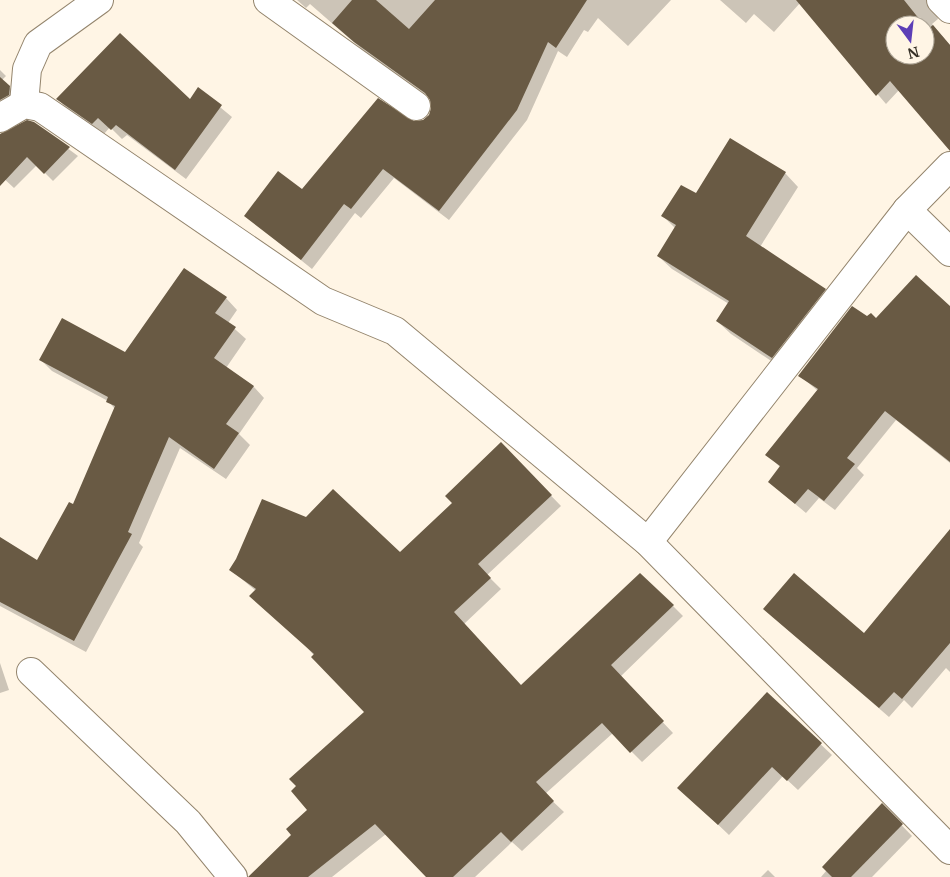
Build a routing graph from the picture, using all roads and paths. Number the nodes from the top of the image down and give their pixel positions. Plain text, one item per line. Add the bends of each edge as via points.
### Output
1 (99, 0) edge
2 (268, 0) edge
3 (942, 0) edge
4 (950, 9) edge
5 (24, 104) junction
6 (416, 106) dead end
7 (0, 118) edge
8 (950, 166) edge
9 (907, 210) junction
10 (950, 252) edge
11 (648, 542) junction
12 (32, 672) dead end
13 (950, 850) edge
14 (233, 877) edge

1 - 5 street via 38,44 27,69
2 - 6 street
3 - 4 street
5 - 7 street
5 - 11 street via 40,107 323,302 395,331
8 - 9 street
9 - 10 street
9 - 11 street
11 - 13 street
12 - 14 street via 188,822

